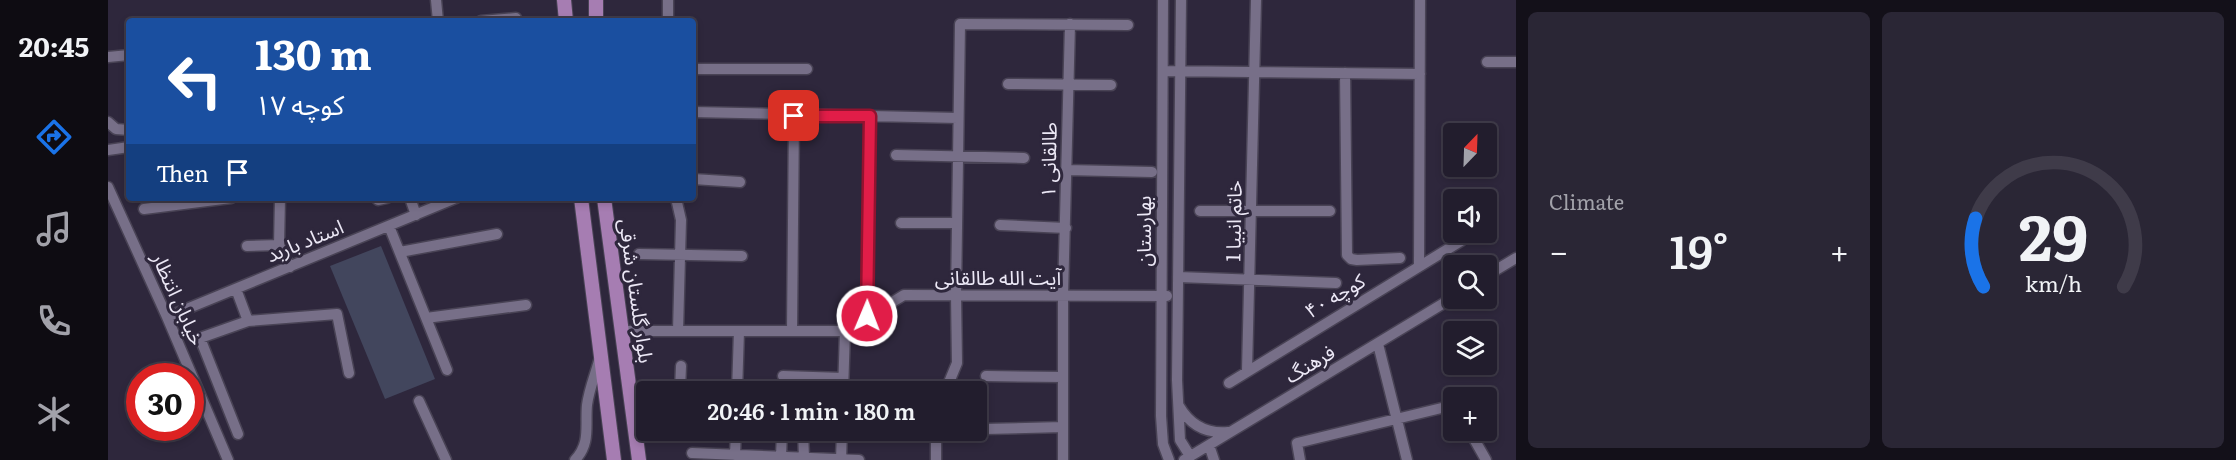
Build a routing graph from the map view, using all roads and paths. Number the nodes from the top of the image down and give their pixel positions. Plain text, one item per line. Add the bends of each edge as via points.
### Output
1 (436, 0) edge
2 (564, 0) edge
3 (596, 0) edge
4 (668, 0) edge
5 (1163, 0) edge
6 (1181, 0) edge
7 (1256, 0) edge
8 (1420, 0) edge
9 (438, 18) edge
10 (566, 18) edge
11 (596, 18) edge
12 (668, 18) edge
13 (1070, 24) junction
14 (1128, 25) dead end
15 (126, 56) edge
16 (108, 57) edge
17 (1487, 62) dead end
18 (1516, 62) edge
19 (696, 69) edge
20 (807, 69) dead end
21 (1163, 71) junction
22 (1181, 71) junction
23 (1255, 72) junction
24 (1345, 73) junction
25 (1420, 74) junction
26 (1008, 84) dead end
27 (1069, 85) junction
28 (1111, 85) dead end
29 (696, 112) edge
30 (794, 116) junction
31 (870, 116) junction
32 (958, 118) junction
33 (108, 122) edge
34 (126, 130) edge
35 (126, 147) edge
36 (108, 150) edge
37 (896, 155) dead end
38 (957, 156) junction
39 (1024, 158) dead end
40 (1067, 170) junction
41 (1152, 172) dead end
42 (696, 179) edge
43 (740, 182) dead end
44 (108, 187) edge
45 (207, 201) edge
46 (279, 201) edge
47 (411, 201) edge
48 (449, 201) edge
49 (576, 201) edge
50 (581, 201) edge
51 (604, 201) edge
52 (676, 201) edge
53 (144, 209) dead end
54 (1200, 211) dead end
55 (1252, 211) junction
56 (1330, 212) dead end
57 (583, 213) junction
58 (416, 215) junction
59 (901, 223) dead end
60 (957, 223) junction
61 (1000, 225) dead end
62 (389, 226) junction
63 (1066, 228) junction
64 (497, 234) dead end
65 (1458, 243) edge
66 (279, 245) junction
67 (247, 246) dead end
68 (400, 252) junction
69 (639, 254) dead end
70 (680, 255) junction
71 (742, 256) dead end
72 (1400, 258) dead end
73 (1516, 258) edge
74 (1419, 266) junction
75 (290, 267) junction
76 (1497, 269) edge
77 (1178, 277) junction
78 (1250, 280) junction
79 (1336, 284) dead end
80 (236, 289) junction
81 (956, 295) junction
82 (1063, 296) junction
83 (1162, 296) junction
84 (1178, 297) junction
85 (526, 304) dead end
86 (1443, 304) edge
87 (867, 316) junction
88 (167, 317) junction
89 (426, 318) junction
90 (248, 321) junction
91 (621, 330) junction
92 (678, 331) junction
93 (739, 331) junction
94 (792, 331) junction
95 (844, 331) junction
96 (1378, 345) junction
97 (600, 354) junction
98 (681, 366) dead end
99 (447, 370) dead end
100 (1247, 371) junction
101 (349, 373) dead end
102 (783, 376) dead end
103 (986, 376) dead end
104 (1064, 377) junction
105 (843, 378) joint
106 (680, 381) edge
107 (737, 381) edge
108 (950, 381) edge
109 (1229, 382) dead end
110 (419, 401) dead end
111 (1178, 404) junction
112 (1443, 408) edge
113 (1397, 418) junction
114 (1063, 427) junction
115 (987, 429) edge
116 (1231, 432) junction
117 (238, 434) dead end
118 (736, 441) edge
119 (842, 441) edge
120 (936, 441) edge
121 (1475, 441) edge
122 (1209, 445) junction
123 (692, 453) dead end
124 (735, 455) junction
125 (781, 457) junction
126 (804, 458) junction
127 (1187, 458) edge
128 (228, 460) edge
129 (446, 460) edge
130 (575, 460) edge
131 (614, 460) edge
132 (639, 460) edge
133 (841, 460) edge
134 (859, 460) edge
135 (936, 460) edge
136 (1063, 460) edge
137 (1169, 460) edge
138 (1214, 460) edge
139 (1300, 460) edge
140 (1407, 460) edge
141 (1486, 460) edge

1 - 9 street
2 - 10 main road
3 - 11 main road
4 - 12 street
5 - 21 street, بهارستان
6 - 22 street, بهارستان
7 - 23 street, خاتم انبیا 1
8 - 25 street
13 - 14 street
13 - 27 street, طالقانی ۱
13 - 32 street via 960,24
15 - 16 street
17 - 18 street
19 - 20 street
21 - 22 street
21 - 83 street, بهارستان
22 - 23 street
22 - 77 street, بهارستان
23 - 24 street
23 - 55 street, خاتم انبیا 1
24 - 25 street
24 - 72 street via 1347,255 1357,260
25 - 74 street
26 - 27 street
27 - 28 street
27 - 40 street, طالقانی ۱
29 - 30 street
30 - 31 street
30 - 94 street
31 - 32 street
31 - 87 street
32 - 38 street
33 - 34 street via 116,129
35 - 36 street
37 - 38 street
38 - 39 street
38 - 60 street
40 - 41 street
40 - 63 street, طالقانی ۱
42 - 43 street
44 - 88 street, خیابان انتظار
45 - 53 street
46 - 66 street
47 - 58 street
48 - 58 street, استاد باربد
49 - 57 street
50 - 57 main road
51 - 91 main road, بلوار گلستان شرقی
52 - 70 street via 681,220
54 - 55 street
55 - 56 street
55 - 78 street, خاتم انبیا 1
57 - 97 main road
58 - 62 street, استاد باربد
59 - 60 street
60 - 81 street
61 - 63 street
62 - 68 street
62 - 75 street, استاد باربد
63 - 82 street, طالقانی ۱
64 - 68 street
65 - 74 street, کوچه ۴۰
66 - 67 street
66 - 75 street
68 - 89 street
69 - 70 street
70 - 71 street
70 - 92 street
73 - 76 street
74 - 100 street, کوچه ۴۰
75 - 80 street, استاد باربد
77 - 78 street
77 - 84 street, بهارستان
78 - 79 street
78 - 100 street, خاتم انبیا 1
80 - 88 street, استاد باربد
80 - 90 street
81 - 82 street, آیت الله طالقانی
81 - 87 street, آیت الله طالقانی via 904,295
81 - 108 street via 957,363
82 - 83 street, آیت الله طالقانی
82 - 104 street, طالقانی ۱
83 - 84 street, آیت الله طالقانی
83 - 137 street, بهارستان via 1161,416 1163,444
84 - 111 street, بهارستان
85 - 89 street
86 - 96 street, فرهنگ
87 - 95 street, آیت الله طالقانی
88 - 128 street, خیابان انتظار
89 - 99 street
90 - 101 street via 337,314
90 - 117 street via 200,338
91 - 92 street
91 - 132 main road, بلوار گلستان شرقی
92 - 93 street
93 - 94 street
93 - 107 street
94 - 95 street
95 - 105 street
96 - 113 street
96 - 116 street, فرهنگ
97 - 130 street via 587,405 588,438
97 - 131 main road
98 - 106 street
100 - 109 street, کوچه ۴۰
102 - 105 street
103 - 104 street
104 - 114 street, طالقانی ۱
110 - 129 street
111 - 116 street via 1191,422 1204,430
111 - 127 street, بهارستان via 1180,440
112 - 113 street
113 - 139 street via 1297,443
113 - 140 street
114 - 115 street
114 - 136 street, طالقانی ۱
116 - 122 street, فرهنگ
118 - 124 street
119 - 133 street
120 - 135 street
121 - 141 street
122 - 127 street, فرهنگ
122 - 138 street
123 - 124 street
124 - 125 street
125 - 126 street
125 - 126 street via 782,431 803,431
126 - 133 street
133 - 134 street

